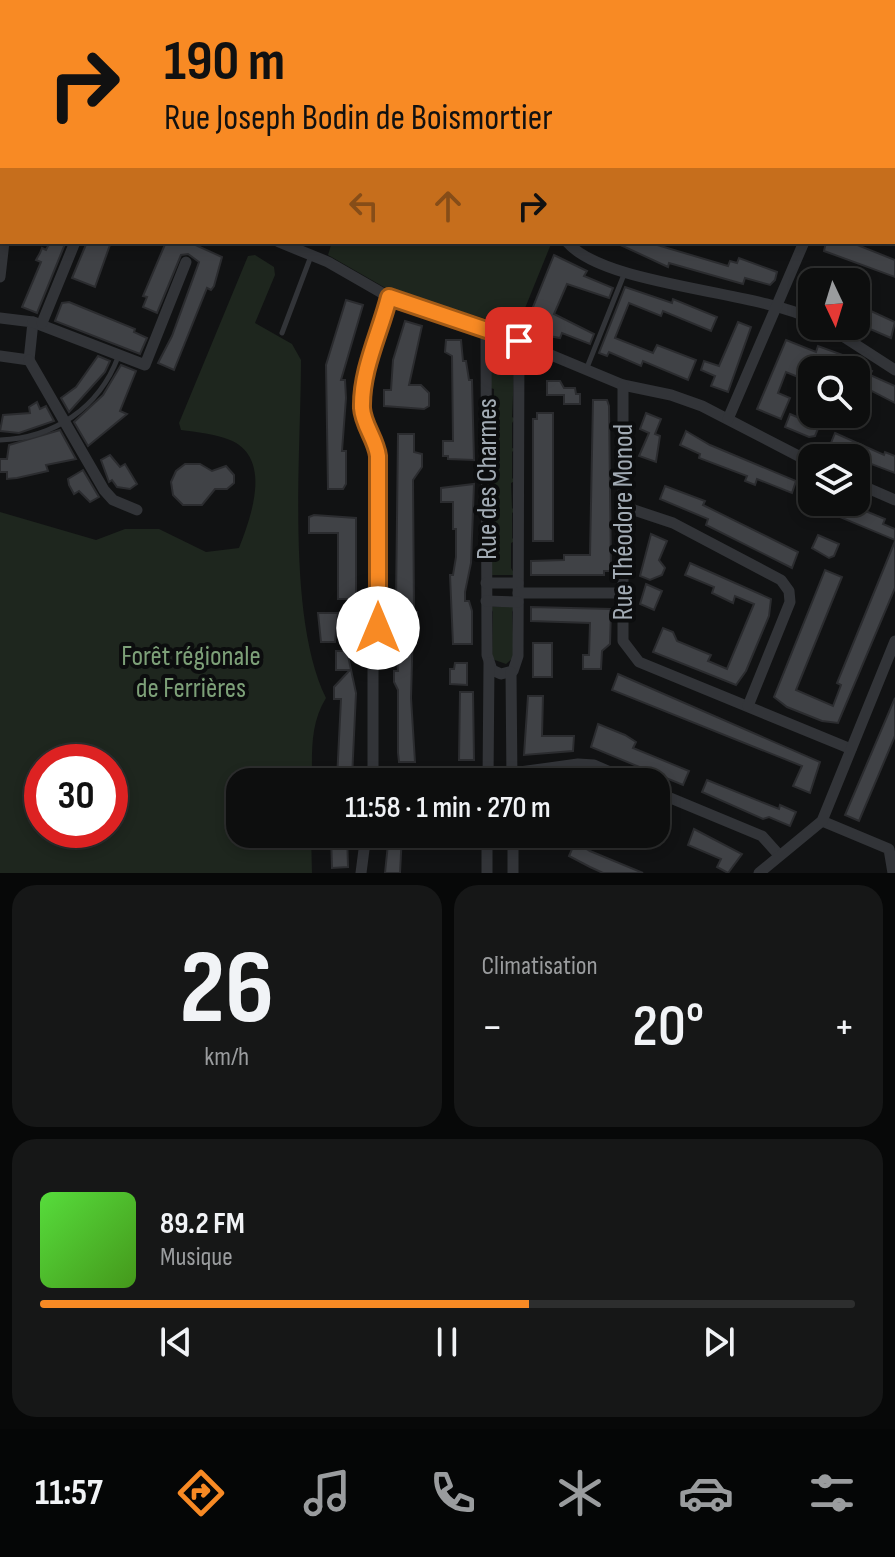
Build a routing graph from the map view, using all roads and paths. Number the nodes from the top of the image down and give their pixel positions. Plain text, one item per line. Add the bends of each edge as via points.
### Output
1 (4, 244) edge
2 (74, 244) edge
3 (284, 244) edge
4 (569, 244) edge
5 (803, 244) edge
6 (311, 255) junction
7 (186, 262) dead end
8 (625, 271) junction
9 (0, 277) edge
10 (389, 297) junction
11 (777, 306) junction
12 (798, 314) edge
13 (0, 318) edge
14 (38, 323) junction
15 (486, 328) junction
16 (282, 333) dead end
17 (849, 340) edge
18 (519, 341) junction
19 (119, 355) junction
20 (0, 356) edge
21 (29, 360) junction
22 (586, 370) junction
23 (895, 370) edge
24 (623, 385) junction
25 (728, 419) junction
26 (64, 422) junction
27 (0, 440) edge
28 (798, 456) edge
29 (870, 489) edge
30 (895, 500) edge
31 (622, 506) junction
32 (137, 510) dead end
33 (486, 583) junction
34 (518, 593) junction
35 (623, 593) junction
36 (486, 601) junction
37 (895, 641) edge
38 (489, 661) junction
39 (511, 672) junction
40 (748, 706) junction
41 (851, 749) junction
42 (375, 768) edge
43 (488, 768) edge
44 (512, 768) edge
45 (558, 768) edge
46 (601, 768) edge
47 (670, 798) edge
48 (822, 821) junction
49 (364, 848) edge
50 (487, 848) edge
51 (513, 848) edge
52 (892, 850) edge
53 (779, 855) junction
54 (361, 873) edge
55 (487, 873) edge
56 (513, 873) edge
57 (759, 873) edge
58 (893, 873) edge

1 - 9 street
2 - 14 street
3 - 6 street
4 - 8 street via 581,255
5 - 11 street
6 - 10 street
6 - 16 lane
7 - 19 street via 145,365
8 - 11 street
8 - 22 lane
10 - 15 street
10 - 42 street via 364,381 362,410 378,456
11 - 12 street
11 - 25 street
13 - 14 street
14 - 19 street
14 - 21 street
15 - 18 street
15 - 33 street, Rue des Charmes
17 - 23 street
18 - 22 street
18 - 34 street, Rue des Charmes
19 - 26 lane via 100,394
20 - 21 street
21 - 26 street
22 - 24 street
24 - 25 street via 671,395
24 - 31 street, Rue Théodore Monod
25 - 28 street
26 - 27 lane via 43,433
26 - 32 street via 104,490
29 - 30 street
31 - 35 street, Rue Théodore Monod
31 - 40 street via 673,523 781,580 789,591 790,602
33 - 34 street, Rue des Charmes
33 - 36 street, Rue des Charmes
34 - 35 street
34 - 36 street, Rue des Charmes
34 - 39 street, Rue des Charmes via 518,656
35 - 40 street, Rue Théodore Monod via 623,641 629,653 639,662
36 - 38 street, Rue des Charmes
37 - 41 street
38 - 39 street via 495,673
38 - 43 street, Rue des Charmes
39 - 44 street, Rue des Charmes
40 - 41 street, Rue Théodore Monod
41 - 48 street
45 - 46 street
47 - 53 street via 762,836
48 - 52 street
48 - 53 street
49 - 54 street
50 - 55 street
51 - 56 street
52 - 58 street
53 - 57 street

